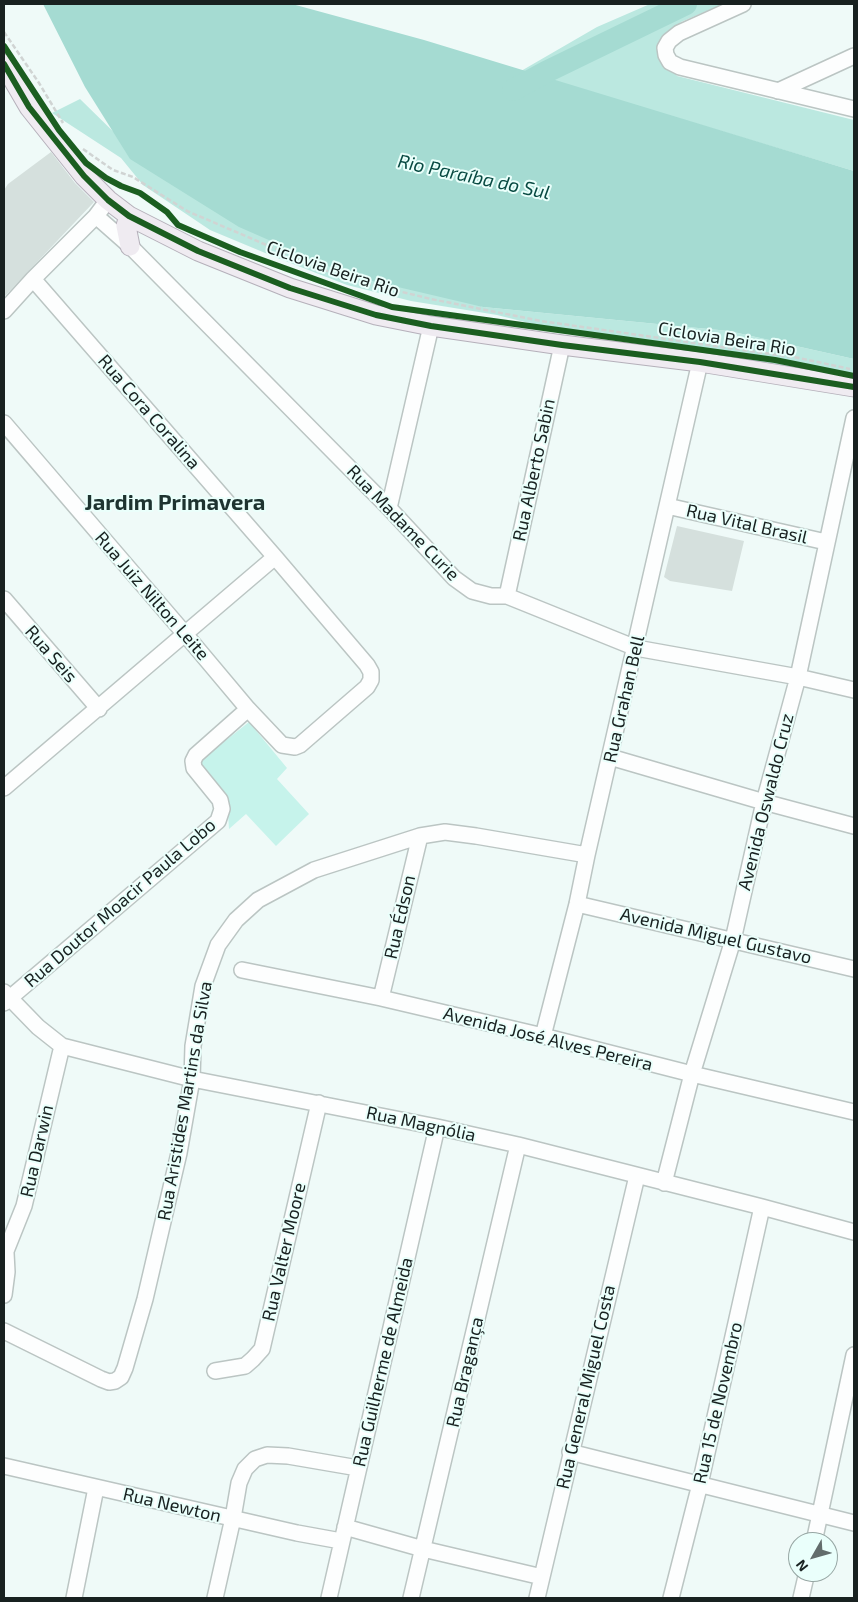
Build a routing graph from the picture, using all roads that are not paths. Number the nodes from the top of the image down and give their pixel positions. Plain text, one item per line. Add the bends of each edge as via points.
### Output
1 (742, 4) edge
2 (854, 56) edge
3 (4, 64) edge
4 (778, 91) junction
5 (854, 109) edge
6 (108, 200) junction
7 (96, 216) junction
8 (129, 216) junction
9 (130, 246) junction
10 (33, 279) junction
11 (4, 311) edge
12 (430, 326) junction
13 (562, 345) junction
14 (700, 362) junction
15 (854, 387) edge
16 (854, 418) edge
17 (4, 423) edge
18 (667, 506) junction
19 (389, 508) junction
20 (826, 542) junction
21 (275, 557) junction
22 (507, 596) junction
23 (4, 600) edge
24 (185, 634) junction
25 (636, 648) junction
26 (798, 677) junction
27 (854, 690) edge
28 (99, 709) junction
29 (248, 710) junction
30 (282, 745) joint
31 (610, 757) junction
32 (6, 781) edge
33 (764, 802) junction
34 (854, 826) edge
35 (420, 836) junction
36 (587, 855) junction
37 (578, 904) junction
38 (733, 940) junction
39 (854, 968) edge
40 (242, 970) dead end
41 (5, 998) edge
42 (381, 998) junction
43 (543, 1036) junction
44 (62, 1046) junction
45 (692, 1074) junction
46 (192, 1079) junction
47 (319, 1103) junction
48 (854, 1112) edge
49 (437, 1127) junction
50 (518, 1145) junction
51 (637, 1176) junction
52 (664, 1183) junction
53 (762, 1207) junction
54 (854, 1232) edge
55 (5, 1254) edge
56 (4, 1295) edge
57 (4, 1331) edge
58 (854, 1355) edge
59 (215, 1371) dead end
60 (570, 1452) junction
61 (4, 1466) edge
62 (358, 1468) junction
63 (700, 1484) junction
64 (96, 1488) junction
65 (820, 1515) junction
66 (233, 1518) junction
67 (854, 1523) edge
68 (816, 1532) edge
69 (343, 1534) junction
70 (423, 1549) junction
71 (542, 1577) junction
72 (805, 1582) edge
73 (74, 1598) edge
74 (215, 1598) edge
75 (329, 1598) edge
76 (411, 1598) edge
77 (537, 1598) edge
78 (671, 1598) edge
79 (801, 1598) edge

1 - 4 street via 678,33 664,48 666,55 670,62 680,67
2 - 4 street
3 - 6 main road via 29,107 84,176
4 - 5 street
6 - 7 street
6 - 8 main road
7 - 9 street, Rua Madame Curie
7 - 10 street
8 - 9 main road via 126,226
8 - 12 main road via 198,250 290,288 376,315
9 - 19 street, Rua Madame Curie
10 - 11 street
10 - 21 street, Rua Cora Coralina
12 - 13 main road
12 - 19 street
13 - 14 main road
13 - 22 street, Rua Alberto Sabin
14 - 15 main road
14 - 18 street, Rua Grahan Bell
16 - 20 street, Avenida Oswaldo Cruz
17 - 24 street, Rua Juiz Nilton Leite
18 - 20 street, Rua Vital Brasil
18 - 25 street, Rua Grahan Bell
19 - 22 street, Rua Madame Curie via 454,578 472,591
20 - 26 street, Avenida Oswaldo Cruz
21 - 24 street
21 - 30 street, Rua Cora Coralina via 371,672 367,687 300,745
22 - 25 street, Rua Madame Curie
23 - 28 street, Rua Seis
24 - 28 street
24 - 29 street, Rua Juiz Nilton Leite
25 - 26 street, Rua Madame Curie
25 - 31 street, Rua Grahan Bell
26 - 27 street, Rua Madame Curie
26 - 33 street, Avenida Oswaldo Cruz
28 - 32 street
29 - 30 street, Rua Juiz Nilton Leite
29 - 41 street, Rua Doutor Moacir Paula Lobo via 193,761 194,768 220,800 222,809 218,821
31 - 33 street
31 - 36 street, Rua Grahan Bell
33 - 34 street
33 - 38 street, Avenida Oswaldo Cruz
35 - 36 street, Rua Aristides Martins da Silva via 445,832
35 - 42 street, Rua Édson
35 - 46 street, Rua Aristides Martins da Silva via 314,870 258,900 236,920 218,944 203,986 193,1046
36 - 37 street, Rua Grahan Bell
37 - 38 street, Avenida Miguel Gustavo
37 - 43 street, Rua Grahan Bell
38 - 39 street, Avenida Miguel Gustavo
38 - 45 street, Avenida Oswaldo Cruz
40 - 42 street, Avenida José Alves Pereira
41 - 44 street, Rua Magnólia
42 - 43 street, Avenida José Alves Pereira
43 - 45 street, Avenida José Alves Pereira
44 - 46 street, Rua Magnólia
44 - 55 street, Rua Darwin via 24,1206
45 - 48 street, Avenida José Alves Pereira
45 - 52 street, Avenida Oswaldo Cruz
46 - 47 street, Rua Magnólia
46 - 57 street, Rua Aristides Martins da Silva via 162,1231 121,1376 115,1381 101,1380
47 - 49 street, Rua Magnólia
47 - 59 street, Rua Valter Moore via 262,1349 244,1366
49 - 50 street, Rua Magnólia
49 - 62 street, Rua Guilherme de Almeida
50 - 51 street, Rua Magnólia
50 - 70 street, Rua Bragança
51 - 52 street, Rua Magnólia
51 - 60 street, Rua General Miguel Costa
52 - 53 street, Rua Magnólia
53 - 54 street, Rua Magnólia
53 - 63 street, Rua 15 de Novembro
55 - 56 street, Rua Darwin via 8,1272
58 - 65 street
60 - 63 street
60 - 71 street, Rua General Miguel Costa
61 - 64 street, Rua Newton
62 - 66 street via 288,1456 267,1455 256,1459 245,1469 239,1483
62 - 69 street, Rua Guilherme de Almeida
63 - 65 street
63 - 78 street, Rua 15 de Novembro
64 - 66 street, Rua Newton
64 - 73 street
65 - 67 street
65 - 68 street
66 - 69 street, Rua Newton
66 - 74 street
69 - 70 street, Rua Newton
69 - 75 street, Rua Guilherme de Almeida
70 - 71 street, Rua Newton
70 - 76 street, Rua Bragança
71 - 77 street, Rua General Miguel Costa
72 - 79 street

